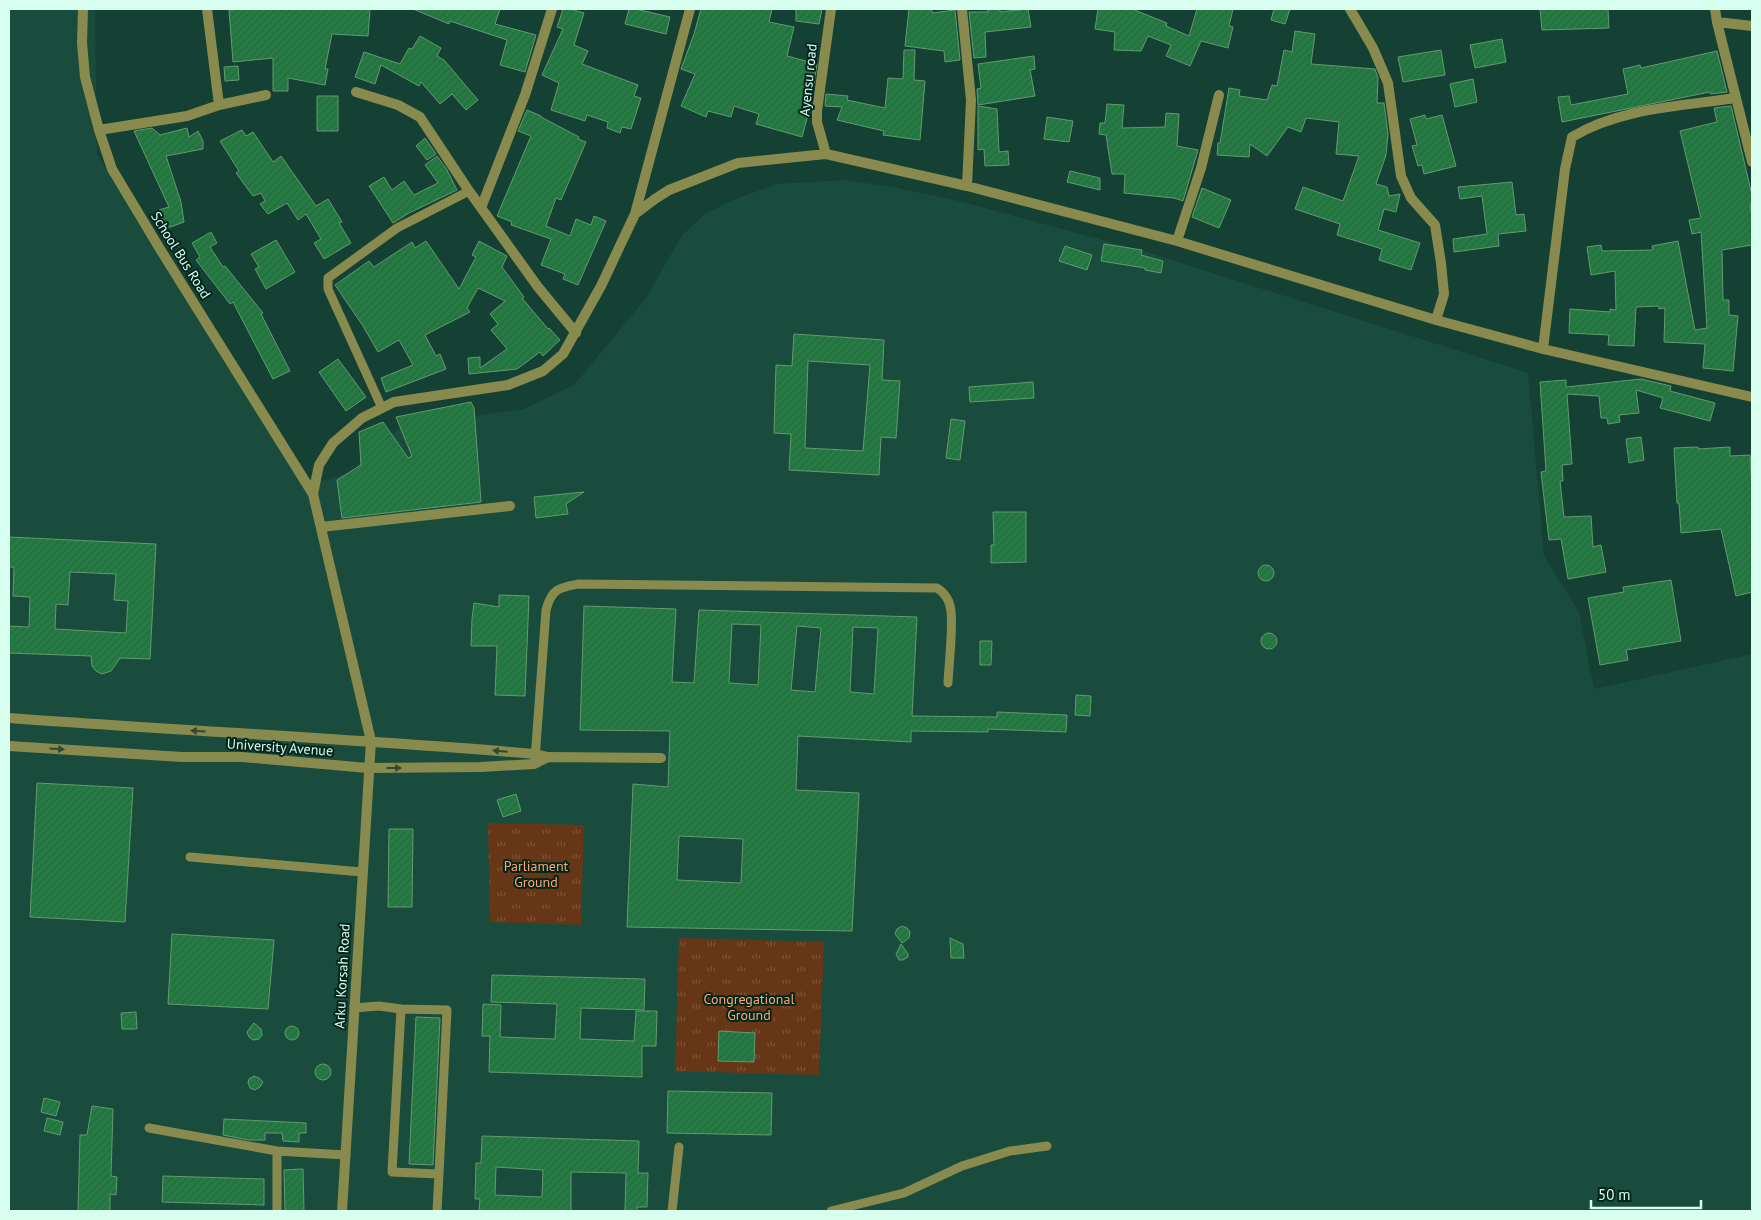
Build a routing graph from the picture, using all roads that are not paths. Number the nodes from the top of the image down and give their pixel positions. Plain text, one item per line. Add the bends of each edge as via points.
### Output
1 (83, 9) edge
2 (207, 9) edge
3 (552, 9) edge
4 (690, 9) edge
5 (831, 9) edge
6 (962, 9) edge
7 (1350, 9) edge
8 (1715, 9) edge
9 (1717, 22) junction
10 (1752, 26) edge
11 (356, 92) dead end
12 (266, 95) dead end
13 (1219, 95) dead end
14 (1736, 98) junction
15 (219, 105) junction
16 (99, 130) junction
17 (826, 154) junction
18 (1752, 162) edge
19 (967, 186) junction
20 (469, 191) junction
21 (482, 208) junction
22 (635, 214) junction
23 (1177, 241) junction
24 (1436, 320) junction
25 (576, 333) junction
26 (1543, 349) junction
27 (1752, 397) edge
28 (382, 408) junction
29 (313, 494) junction
30 (510, 506) dead end
31 (322, 527) junction
32 (948, 683) dead end
33 (9, 718) edge
34 (371, 742) junction
35 (9, 746) edge
36 (660, 758) dead end
37 (535, 759) junction
38 (368, 768) junction
39 (190, 857) dead end
40 (362, 872) junction
41 (354, 1008) junction
42 (400, 1009) junction
43 (149, 1128) dead end
44 (1047, 1146) dead end
45 (678, 1147) dead end
46 (277, 1151) junction
47 (346, 1155) junction
48 (439, 1174) junction
49 (277, 1211) edge
50 (342, 1211) edge
51 (436, 1211) edge
52 (672, 1211) edge
53 (831, 1211) edge

1 - 16 street, School Bus Road via 85,77
2 - 15 street
3 - 21 street via 525,95
4 - 22 street
5 - 17 street, Ayensu road via 816,122
6 - 19 street via 971,100
7 - 24 street via 1373,48 1388,84 1401,176 1411,198 1435,225 1444,294
8 - 9 street
9 - 10 street
9 - 14 street
11 - 20 street via 398,105 420,116
12 - 15 street
13 - 23 street via 1201,168
14 - 18 street
14 - 26 street via 1654,109 1590,126 1572,137 1565,169
15 - 16 street via 187,116
16 - 29 street, School Bus Road via 112,169
17 - 19 street
17 - 22 street via 738,162 669,190
19 - 23 street
20 - 21 street
20 - 28 lane via 397,228 328,278 328,289
21 - 25 street via 538,288
22 - 25 street
23 - 24 street
24 - 26 street
25 - 28 street via 563,354 543,371 508,385 394,402
26 - 27 street
28 - 29 street via 362,418 333,443 319,466
29 - 31 street, Arku Korsah Road
30 - 31 street
31 - 34 street, Arku Korsah Road
32 - 37 lane via 951,610 938,588 579,584 560,588 549,597
34 -> 33 street, University Avenue
37 -> 34 street, University Avenue
34 - 38 street, Arku Korsah Road
35 -> 38 street, University Avenue via 182,757 242,757
36 - 37 street, University Avenue
38 -> 37 street, University Avenue via 481,767
38 - 40 street, Arku Korsah Road
39 - 40 lane
40 - 41 street, Arku Korsah Road
41 - 42 lane via 379,1006
41 - 47 street, Arku Korsah Road
42 - 48 lane via 392,1172
42 - 48 lane via 447,1010
43 - 46 lane
44 - 53 lane via 1010,1150 962,1166 904,1193
45 - 52 lane
46 - 47 lane
46 - 49 lane
47 - 50 street, Arku Korsah Road
48 - 51 lane

